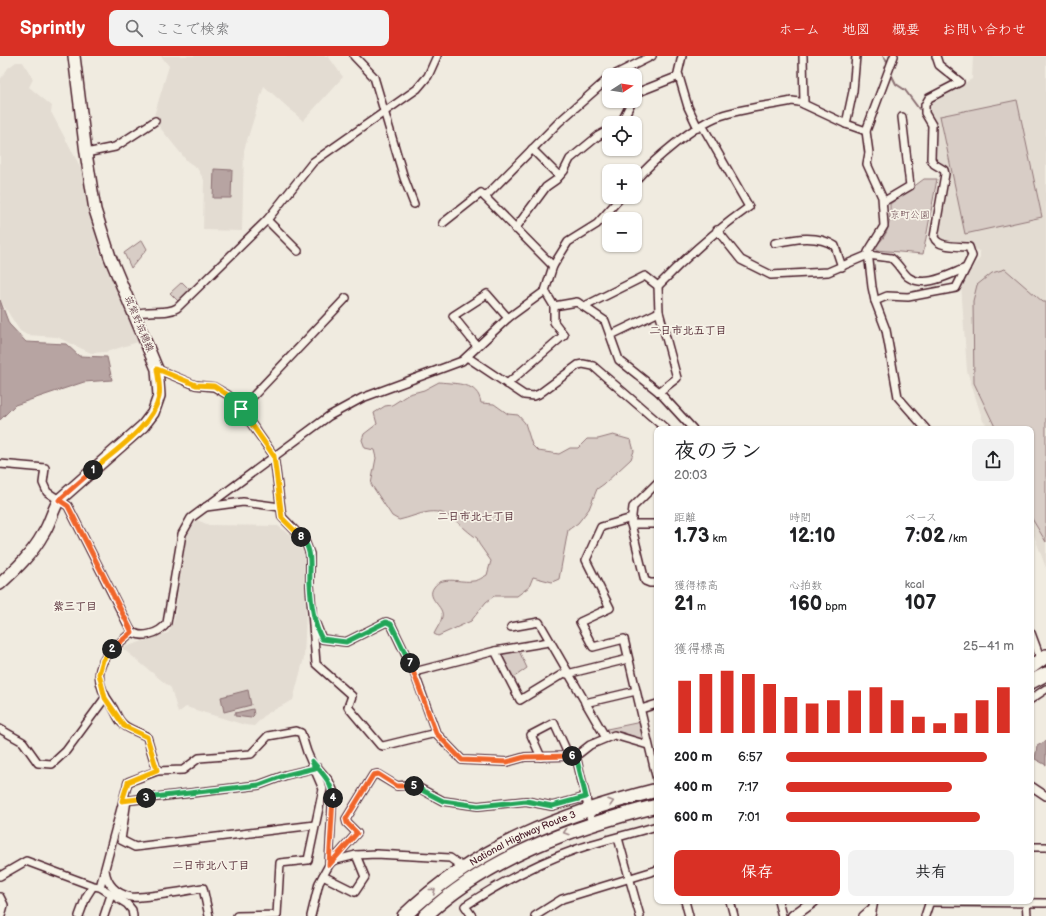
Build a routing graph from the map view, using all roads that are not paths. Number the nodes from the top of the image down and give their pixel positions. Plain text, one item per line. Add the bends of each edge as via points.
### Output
1 (74, 56) edge
2 (354, 56) edge
3 (437, 56) edge
4 (652, 56) edge
5 (682, 56) edge
6 (802, 56) edge
7 (856, 56) edge
8 (894, 56) edge
9 (936, 56) edge
10 (628, 68) edge
11 (679, 76) junction
12 (602, 84) edge
13 (642, 91) edge
14 (804, 104) junction
15 (383, 114) junction
16 (902, 117) dead end
17 (155, 121) dead end
18 (846, 124) junction
19 (700, 126) junction
20 (866, 131) junction
21 (602, 134) edge
22 (532, 149) junction
23 (86, 153) junction
24 (642, 173) edge
25 (559, 176) junction
26 (485, 197) junction
27 (883, 202) junction
28 (414, 204) dead end
29 (615, 204) edge
30 (267, 220) junction
31 (444, 222) dead end
32 (515, 229) junction
33 (717, 230) junction
34 (775, 243) dead end
35 (298, 251) dead end
36 (868, 255) junction
37 (553, 266) junction
38 (842, 267) junction
39 (966, 268) junction
40 (658, 286) junction
41 (545, 291) junction
42 (346, 298) dead end
43 (875, 301) junction
44 (554, 306) junction
45 (585, 306) junction
46 (659, 312) junction
47 (135, 314) junction
48 (508, 318) junction
49 (611, 335) junction
50 (477, 346) junction
51 (467, 357) junction
52 (157, 369) junction
53 (507, 384) junction
54 (659, 392) junction
55 (241, 409) junction
56 (663, 426) edge
57 (690, 426) edge
58 (923, 426) edge
59 (274, 456) junction
60 (0, 464) edge
61 (654, 486) edge
62 (59, 500) junction
63 (205, 507) junction
64 (280, 507) junction
65 (632, 521) junction
66 (654, 524) edge
67 (654, 583) edge
68 (0, 584) edge
69 (314, 616) junction
70 (511, 628) dead end
71 (132, 632) junction
72 (549, 642) junction
73 (1034, 644) edge
74 (495, 651) junction
75 (628, 660) junction
76 (1039, 661) edge
77 (414, 672) junction
78 (567, 673) junction
79 (1046, 674) edge
80 (1034, 680) edge
81 (1046, 689) edge
82 (636, 691) junction
83 (1034, 697) edge
84 (105, 698) junction
85 (585, 703) junction
86 (654, 705) edge
87 (641, 709) junction
88 (0, 729) edge
89 (436, 733) junction
90 (606, 738) junction
91 (648, 745) junction
92 (573, 756) junction
93 (541, 757) junction
94 (313, 764) junction
95 (654, 768) edge
96 (157, 770) junction
97 (1034, 788) edge
98 (654, 791) edge
99 (1046, 796) edge
100 (125, 801) junction
101 (587, 803) junction
102 (654, 807) edge
103 (592, 824) junction
104 (315, 825) junction
105 (654, 827) edge
106 (618, 838) junction
107 (1034, 847) edge
108 (1046, 847) edge
109 (356, 855) junction
110 (330, 863) junction
111 (463, 867) junction
112 (104, 869) junction
113 (654, 871) edge
114 (0, 876) edge
115 (323, 876) junction
116 (629, 878) junction
117 (97, 887) junction
118 (111, 895) junction
119 (0, 898) edge
120 (1034, 902) edge
121 (1046, 903) edge
122 (686, 904) edge
123 (731, 904) edge
124 (779, 904) edge
125 (811, 904) edge
126 (929, 904) edge
127 (1026, 904) edge
128 (871, 913) edge
129 (798, 915) edge
130 (1, 916) edge
131 (79, 916) edge
132 (104, 916) edge
133 (133, 916) edge
134 (209, 916) edge
135 (237, 916) edge
136 (311, 916) edge
137 (404, 916) edge
138 (425, 916) edge
139 (472, 916) edge
140 (535, 916) edge
141 (640, 916) edge
142 (689, 916) edge
143 (734, 916) edge
144 (782, 916) edge
145 (862, 916) edge
146 (925, 916) edge
147 (1027, 916) edge

1 - 23 main road, 筑紫野筑穂線
2 - 15 street via 374,77
3 - 15 street via 421,86
4 - 10 street
5 - 11 street
6 - 14 street
7 - 18 street via 853,91
8 - 20 street
9 - 39 street via 939,65 960,82 929,98 925,105 925,113 932,125 931,159 944,170 934,237 942,244 969,247 972,256
11 - 13 street
11 - 19 street via 688,107
12 - 22 street
14 - 18 street
14 - 19 street via 792,101 720,116
15 - 28 street
15 - 30 street via 313,162
16 - 27 street via 910,186
17 - 23 street via 115,147
18 - 20 street
19 - 24 street
19 - 33 street via 748,207
20 - 27 street via 869,153 867,164
21 - 25 street via 570,159
22 - 25 street
22 - 26 street
23 - 47 main road, 筑紫野筑穂線 via 95,210 105,242
25 - 32 street via 546,187
26 - 31 street via 481,193
26 - 32 street
27 - 36 street via 884,226
29 - 37 street via 597,224 570,240
30 - 35 street
30 - 47 street via 177,308 169,312 145,310
32 - 37 street
33 - 38 street via 741,260 771,276 820,274
33 - 40 street via 688,254
34 - 38 street via 824,240 835,246
36 - 38 street
36 - 39 street via 891,258 907,276 916,280 933,281
36 - 43 street
37 - 41 street
39 - 43 street via 956,288 908,297 887,296
40 - 45 street via 645,276
40 - 46 street
41 - 44 street
41 - 48 street
42 - 55 street
43 - 58 street via 886,330 898,397
44 - 45 street via 574,301
44 - 53 street via 554,322 564,335
45 - 49 street via 604,321
46 - 49 street
46 - 54 street via 677,378
47 - 52 main road, 筑紫野筑穂線
48 - 50 street
48 - 50 street via 487,294 453,316
49 - 54 street via 618,360
50 - 51 street
51 - 53 street
51 - 59 street via 457,365 362,398 329,416
52 - 55 street via 196,385 214,386 231,397
52 - 62 main road, 筑紫野筑穂線 via 159,396 154,413 143,426
53 - 56 street via 524,395 534,396 578,365 587,364 593,366
54 - 57 street
55 - 59 street
59 - 63 street
59 - 64 street
60 - 62 street via 45,468 43,483 47,492
61 - 65 street via 634,508
62 - 68 main road, 筑紫野筑穂線 via 34,548
62 - 71 street via 68,506
63 - 64 street via 242,502
63 - 71 street via 191,518 182,534 167,623 153,633 142,635
64 - 69 street via 283,520 308,546
65 - 66 street
65 - 67 street via 645,581
65 - 75 street via 601,527 586,560 610,608 580,622 593,647 624,639
69 - 77 street via 322,639 343,642 386,622 391,624
69 - 89 street via 316,664 352,696 348,707 380,745
70 - 72 street via 539,622
71 - 84 street via 103,660 99,674
72 - 74 street
72 - 78 street
73 - 76 street
74 - 77 street
74 - 78 street via 520,700
75 - 78 street
75 - 82 street
77 - 89 street
78 - 85 street
79 - 80 highway
81 - 83 street
82 - 85 street
82 - 87 street
84 - 88 street via 66,751 52,764 38,763 23,742
84 - 96 street via 124,726 147,737
85 - 90 street
86 - 87 street
87 - 91 street
89 - 93 street via 464,761 507,762 525,757
90 - 91 street via 617,735
90 - 92 street
91 - 95 street
92 - 93 street
92 - 93 street via 554,723 531,735
92 - 101 street
94 - 96 street via 301,733 296,730 268,736 251,754 199,758 183,770
94 - 100 street via 259,785
94 - 104 street via 323,789
94 - 110 street via 329,781 333,790
96 - 100 street via 128,782
97 - 99 street
101 -> 98 highway, National Highway Route 3
100 - 104 street via 121,840 134,847
100 - 112 street
101 - 103 street
101 - 110 street via 552,806 526,801 478,806 443,801 419,788 399,786 378,774 373,775 346,819 357,833
101 - 111 highway, National Highway Route 3 via 503,844
102 - 103 highway, National Highway Route 3
103 -> 138 highway, National Highway Route 3 via 556,836 511,856 471,880
104 - 135 street via 308,860 280,863 277,915
105 - 106 street
106 - 116 street
106 - 139 street via 538,864 498,885 465,906
107 - 108 street
109 - 110 street
109 - 111 street via 450,858
109 - 115 street via 365,877 355,892
110 - 115 street
137 -> 111 highway, National Highway Route 3
112 - 117 street
112 - 134 street via 110,886 132,897 203,888
113 - 116 street
114 - 117 street via 26,861
115 - 136 street
116 - 140 street via 562,899
116 - 141 street
117 - 118 street
117 - 131 street via 86,897
118 - 132 street
118 - 133 street via 130,907
119 - 130 street via 4,905
120 - 121 street
122 - 142 street
123 - 143 street
124 - 144 street
125 - 129 street
126 - 146 street
127 - 147 street
128 - 145 street

